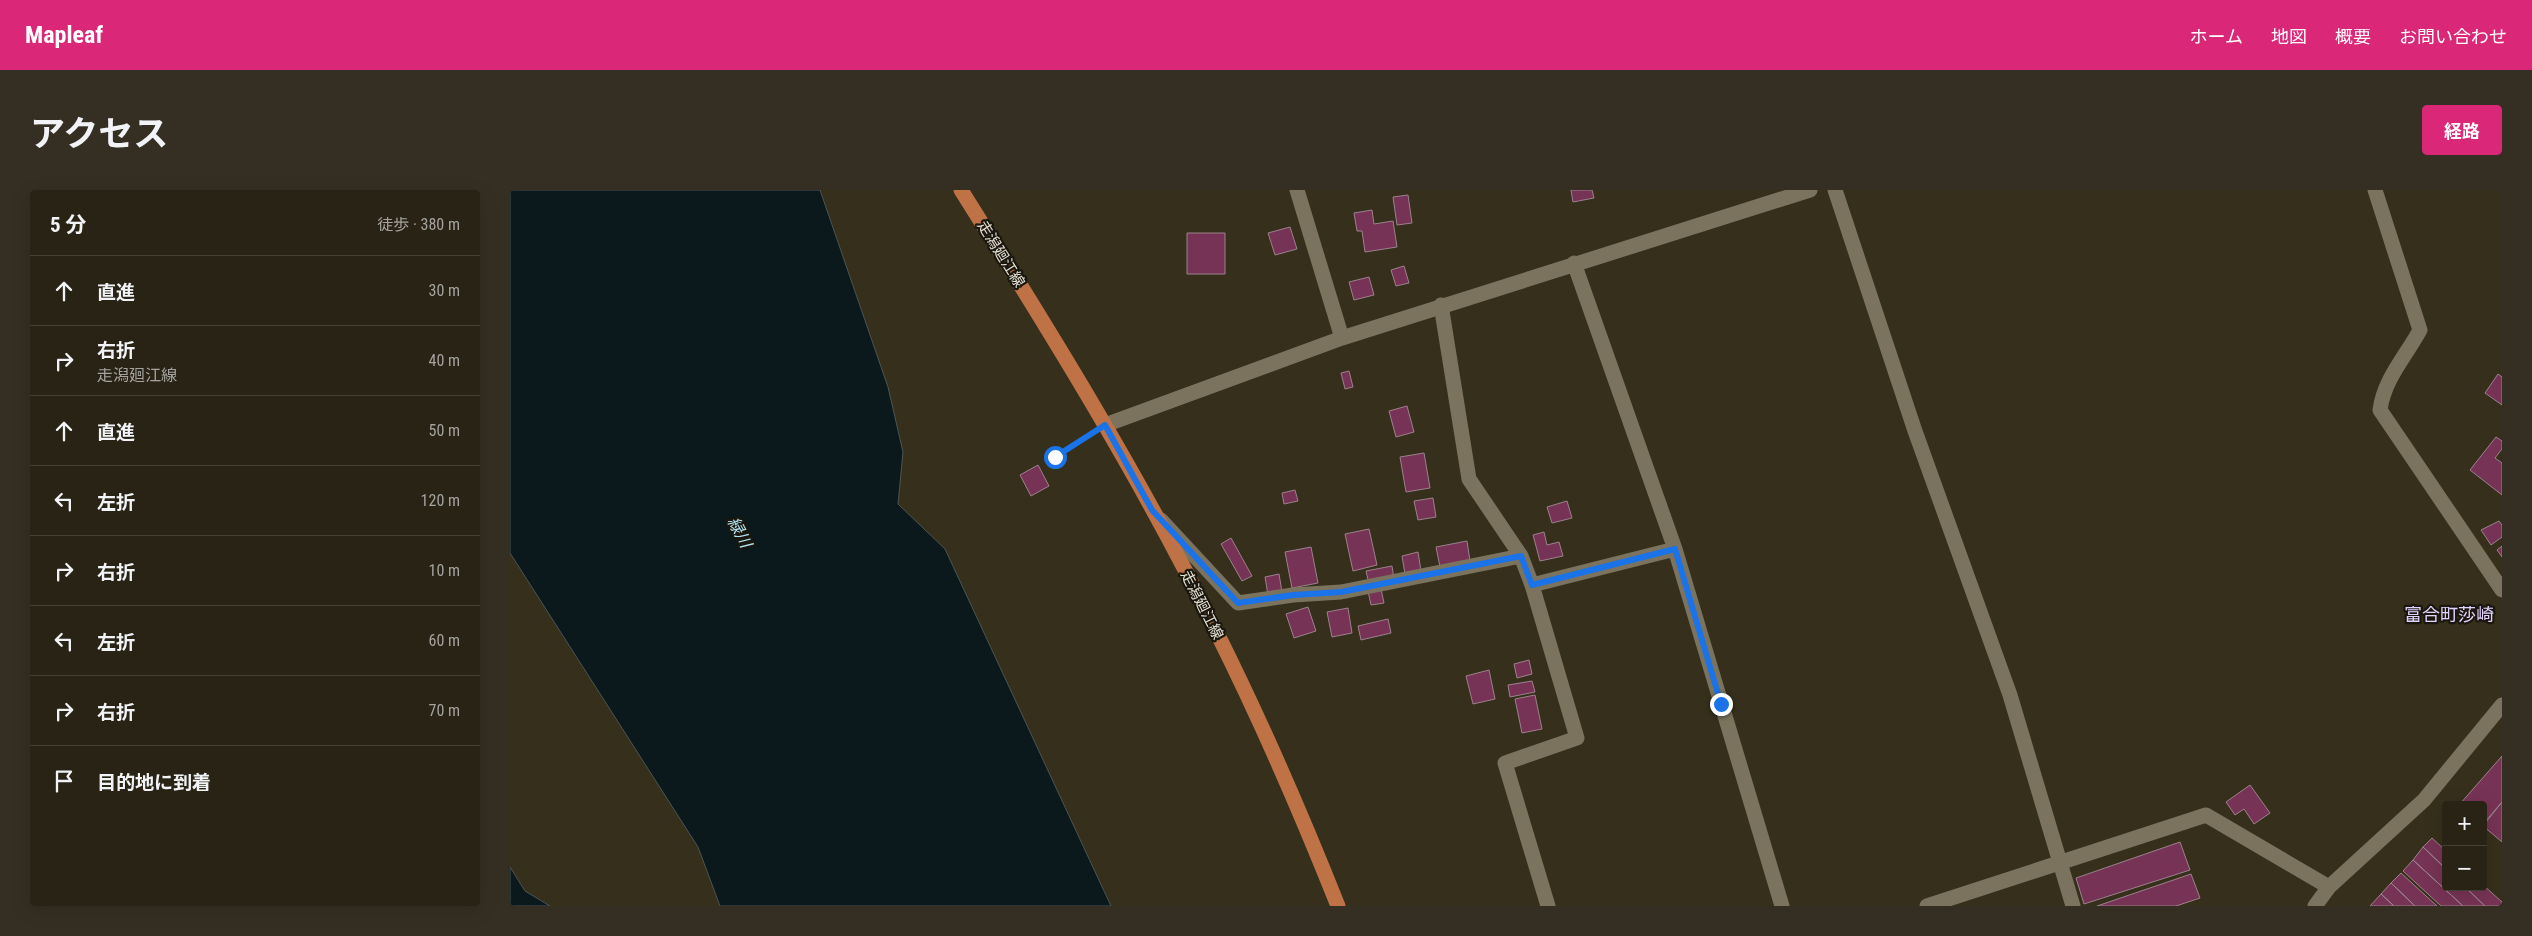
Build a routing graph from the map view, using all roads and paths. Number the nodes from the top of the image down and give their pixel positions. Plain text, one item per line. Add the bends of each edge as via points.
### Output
1 (961, 190) edge
2 (1297, 190) edge
3 (1810, 190) edge
4 (1835, 190) edge
5 (2375, 190) edge
6 (1574, 263) junction
7 (1441, 305) junction
8 (1342, 338) junction
9 (1105, 425) junction
10 (1050, 464) dead end
11 (1152, 510) junction
12 (1675, 549) junction
13 (1521, 556) junction
14 (1532, 585) junction
15 (2502, 590) edge
16 (2502, 705) edge
17 (2060, 861) junction
18 (2329, 887) junction
19 (1338, 906) edge
20 (1548, 906) edge
21 (1782, 906) edge
22 (1927, 906) edge
23 (2073, 906) edge
24 (2315, 906) edge

1 - 9 main road, 走潟廻江線
2 - 8 street
3 - 6 street
4 - 17 street via 1915,431 2010,695
5 - 15 street via 2420,330 2398,364 2384,392 2380,410
6 - 7 street
6 - 12 street
7 - 8 street
7 - 13 street via 1469,479
8 - 9 street
9 - 10 path via 1055,457
9 - 11 main road, 走潟廻江線
11 - 13 street via 1238,603 1341,592
11 - 19 main road, 走潟廻江線 via 1216,629 1268,738
12 - 14 street
12 - 21 street
13 - 14 street
14 - 20 street via 1577,738 1505,763
16 - 18 street via 2424,800
17 - 18 street via 2206,815
17 - 22 street
17 - 23 street
18 - 24 street

